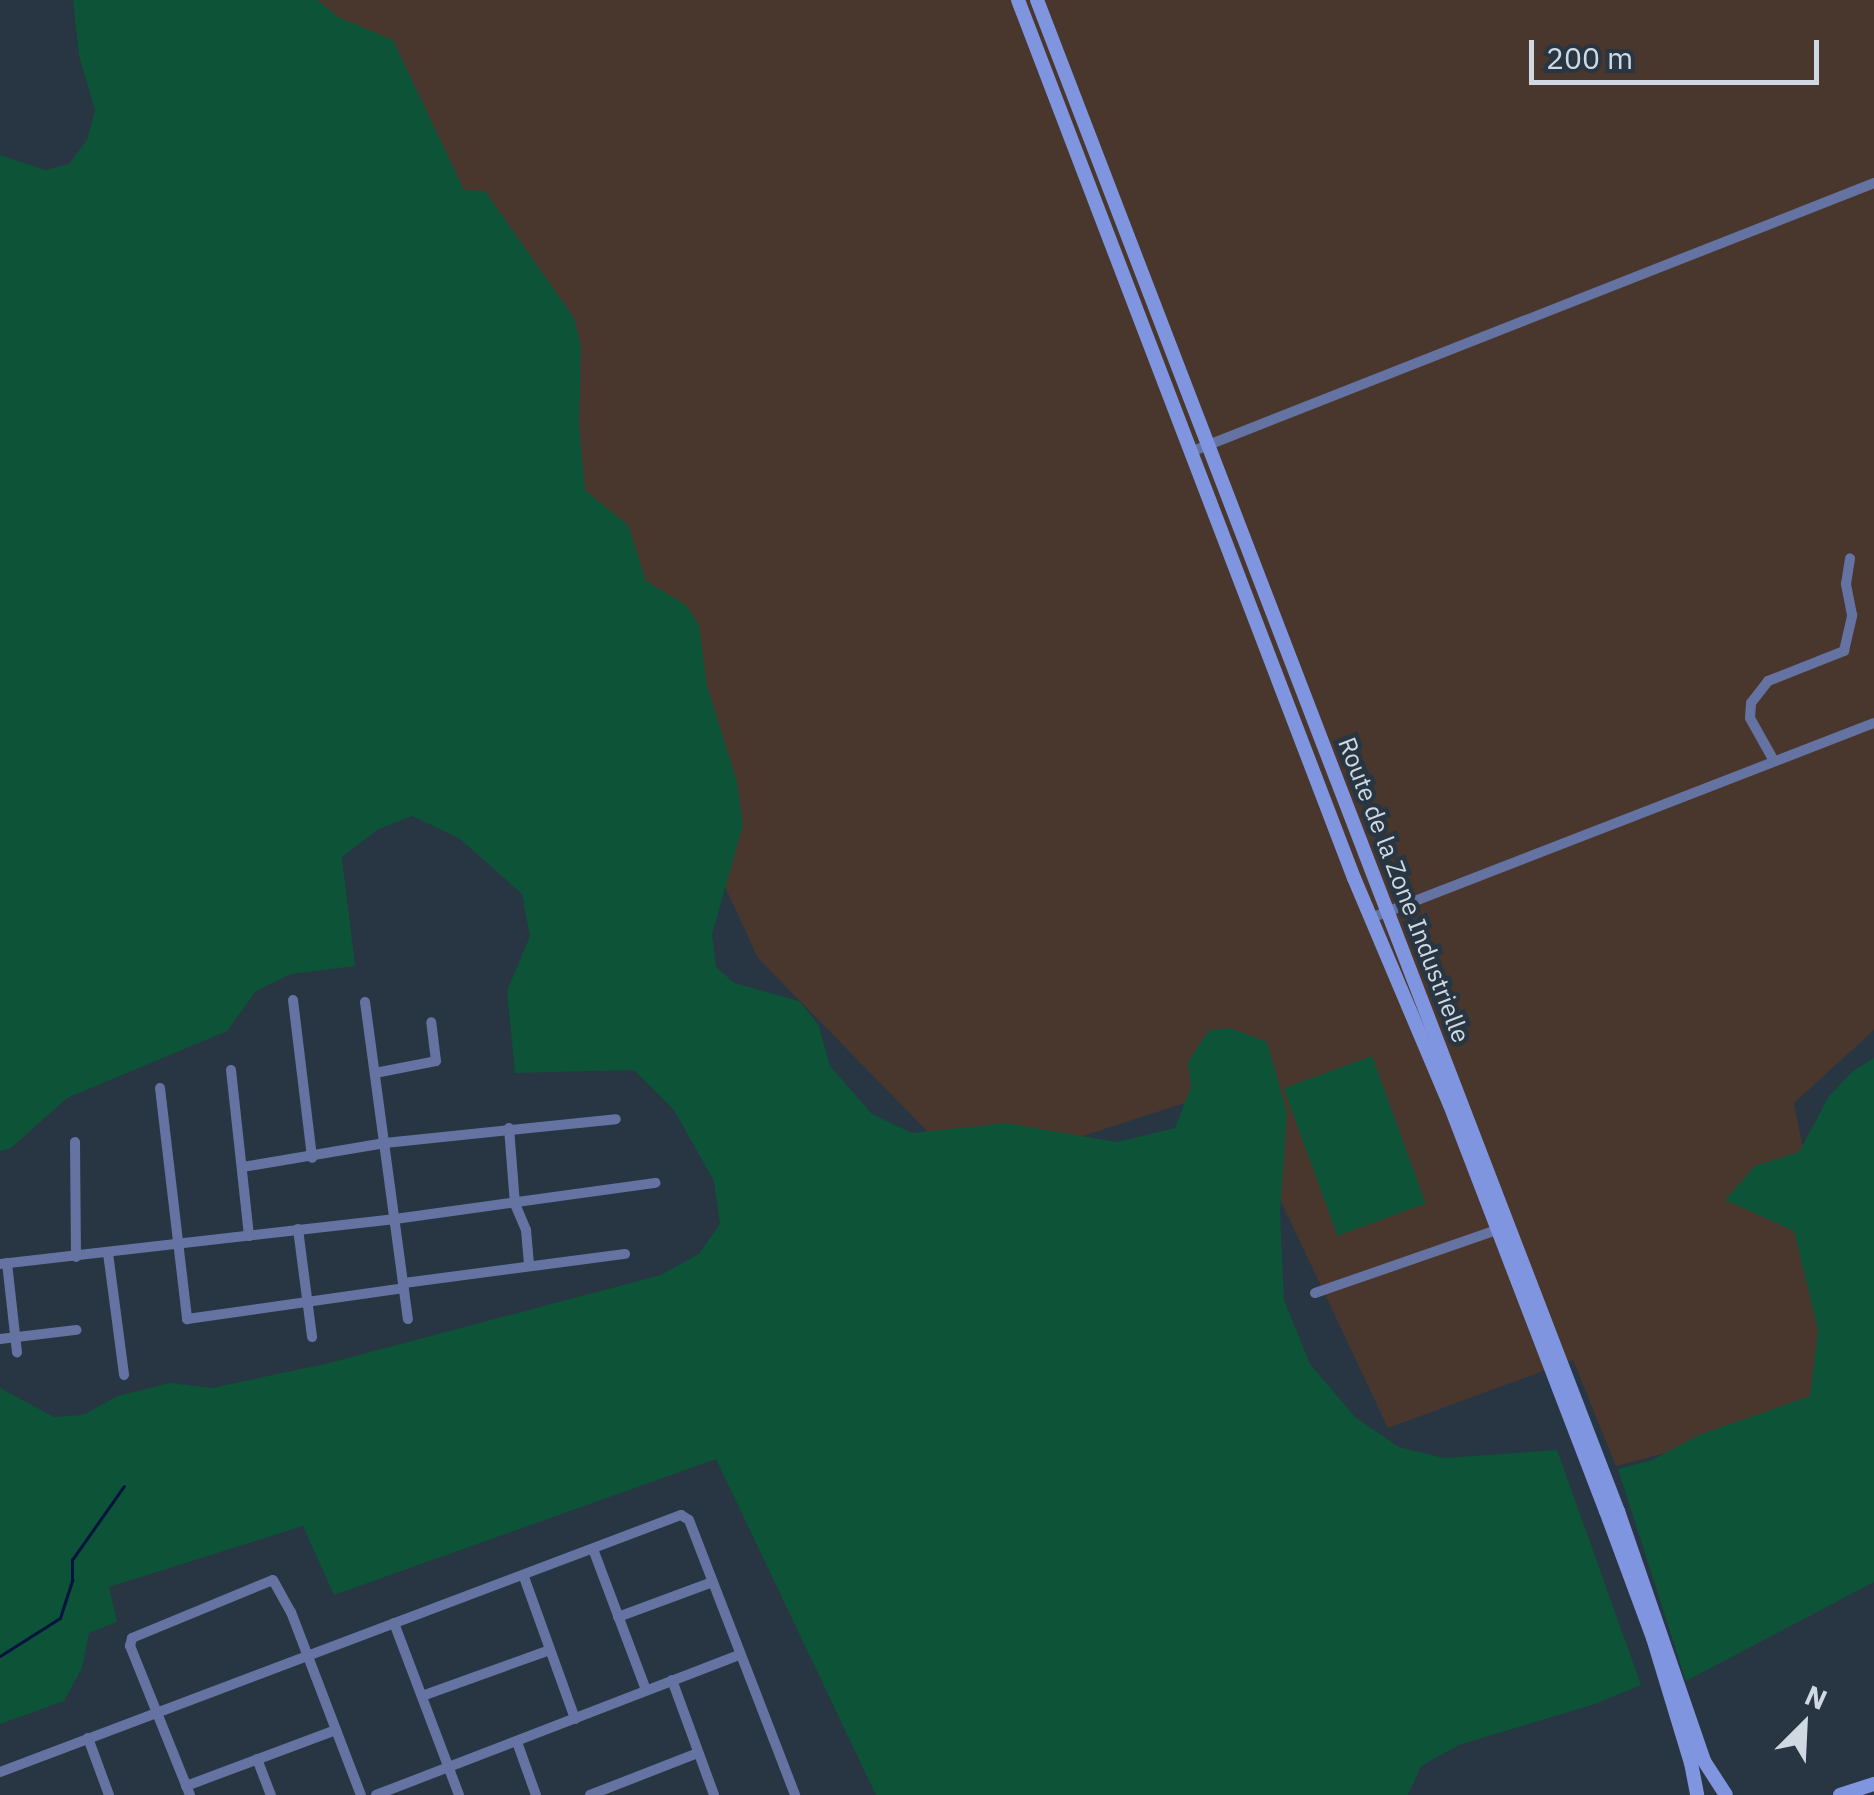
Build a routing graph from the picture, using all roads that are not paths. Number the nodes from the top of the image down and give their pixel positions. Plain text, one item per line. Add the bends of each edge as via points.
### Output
1 (1018, 0) edge
2 (1037, 0) edge
3 (1874, 183) edge
4 (1209, 445) junction
5 (1194, 451) junction
6 (1850, 558) dead end
7 (1874, 723) edge
8 (1774, 761) junction
9 (1390, 912) junction
10 (1372, 918) junction
11 (293, 1000) dead end
12 (366, 1002) dead end
13 (431, 1022) dead end
14 (231, 1070) dead end
15 (375, 1073) junction
16 (160, 1088) dead end
17 (616, 1118) dead end
18 (508, 1128) junction
19 (75, 1142) dead end
20 (384, 1142) junction
21 (312, 1158) junction
22 (243, 1166) junction
23 (656, 1183) dead end
24 (516, 1204) junction
25 (395, 1219) junction
26 (298, 1229) junction
27 (1497, 1230) junction
28 (249, 1236) junction
29 (179, 1244) junction
30 (108, 1253) junction
31 (626, 1254) dead end
32 (76, 1257) junction
33 (4, 1264) edge
34 (529, 1265) junction
35 (404, 1286) junction
36 (1314, 1293) dead end
37 (309, 1302) junction
38 (408, 1319) dead end
39 (76, 1330) dead end
40 (16, 1338) junction
41 (312, 1338) dead end
42 (0, 1340) edge
43 (18, 1352) dead end
44 (124, 1375) dead end
45 (592, 1550) junction
46 (524, 1577) junction
47 (710, 1583) junction
48 (618, 1617) junction
49 (394, 1623) junction
50 (550, 1650) junction
51 (306, 1654) junction
52 (740, 1655) junction
53 (672, 1680) junction
54 (646, 1690) junction
55 (422, 1696) junction
56 (158, 1711) junction
57 (575, 1719) junction
58 (336, 1730) junction
59 (88, 1738) junction
60 (517, 1742) junction
61 (698, 1753) junction
62 (257, 1759) junction
63 (449, 1770) junction
64 (0, 1772) edge
65 (1874, 1784) edge
66 (188, 1790) edge
67 (110, 1795) edge
68 (271, 1795) edge
69 (361, 1795) edge
70 (376, 1795) edge
71 (458, 1795) edge
72 (536, 1795) edge
73 (590, 1795) edge
74 (714, 1795) edge
75 (795, 1795) edge
76 (1697, 1795) edge
77 (1726, 1795) edge
78 (1840, 1795) edge

1 - 5 main road, Route de la Zone Industrielle
2 - 4 main road, Route de la Zone Industrielle
3 - 4 street
4 - 5 street
4 - 9 main road, Route de la Zone Industrielle
5 - 10 main road, Route de la Zone Industrielle
6 - 8 street via 1851,637 1844,652 1768,681 1750,702 1750,718
7 - 8 street
8 - 9 street
9 - 10 street
9 - 77 main road, Route de la Zone Industrielle via 1648,1590 1693,1733
10 - 27 main road, Route de la Zone Industrielle
11 - 21 street
12 - 15 street
13 - 15 street via 436,1062
14 - 22 street
15 - 20 street
16 - 29 street
17 - 18 street
18 - 20 street
18 - 24 street
19 - 32 street
20 - 21 street
20 - 25 street
21 - 22 street
22 - 28 street
23 - 24 street
24 - 25 street
24 - 34 street
25 - 26 street
25 - 35 street
26 - 28 street
26 - 37 street
27 - 36 street
27 - 76 main road, Route de la Zone Industrielle via 1653,1638
28 - 29 street
29 - 30 street
29 - 37 street via 187,1319
30 - 32 street
30 - 44 street
31 - 34 street
32 - 33 street
33 - 40 street
34 - 35 street
35 - 37 street
35 - 38 street
37 - 41 street
39 - 40 street
40 - 42 street
40 - 43 street
45 - 46 street
45 - 47 street via 686,1516
45 - 48 street
46 - 49 street
46 - 50 street
47 - 48 street
47 - 52 street
48 - 54 street
49 - 51 street
49 - 55 street
50 - 55 street
50 - 57 street
51 - 56 street
51 - 56 street via 272,1580 132,1638
51 - 58 street
52 - 53 street
52 - 75 street
53 - 54 street
53 - 61 street
54 - 57 street
55 - 63 street
56 - 59 street
56 - 66 street
57 - 60 street
58 - 62 street
58 - 69 street
59 - 64 street
59 - 67 street
60 - 63 street
60 - 72 street
61 - 73 street
61 - 74 street
62 - 66 street
62 - 68 street
63 - 70 street
63 - 71 street
65 - 78 main road

